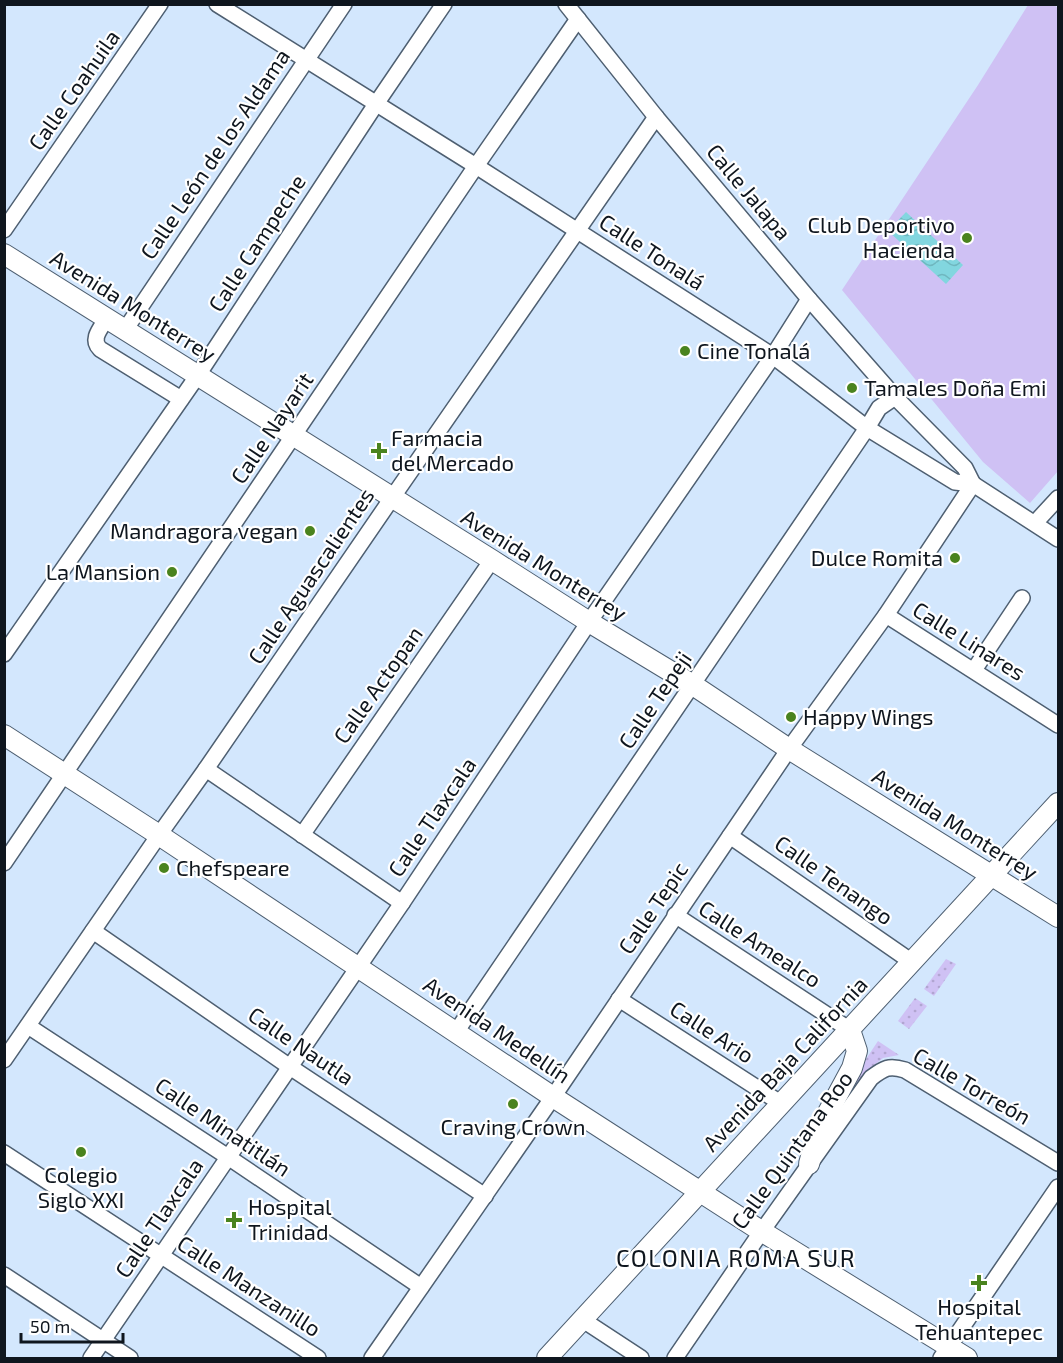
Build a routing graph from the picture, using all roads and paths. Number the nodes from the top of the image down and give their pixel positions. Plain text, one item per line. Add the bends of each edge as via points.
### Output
1 (160, 4) edge
2 (217, 4) edge
3 (344, 4) edge
4 (444, 4) edge
5 (566, 4) edge
6 (578, 19) junction
7 (306, 59) junction
8 (376, 104) junction
9 (656, 117) junction
10 (476, 166) junction
11 (4, 230) edge
12 (577, 231) junction
13 (4, 254) edge
14 (809, 299) junction
15 (107, 318) junction
16 (125, 330) junction
17 (772, 356) junction
18 (198, 375) junction
19 (895, 397) junction
20 (181, 399) junction
21 (867, 428) junction
22 (294, 435) junction
23 (973, 484) junction
24 (392, 498) junction
25 (1059, 498) edge
26 (1035, 523) junction
27 (1059, 539) edge
28 (492, 560) junction
29 (1022, 598) dead end
30 (886, 615) junction
31 (589, 622) junction
32 (4, 654) edge
33 (974, 670) junction
34 (693, 685) junction
35 (1059, 725) edge
36 (4, 735) edge
37 (789, 749) junction
38 (206, 770) junction
39 (65, 775) junction
40 (1059, 803) edge
41 (159, 835) junction
42 (302, 836) junction
43 (730, 836) junction
44 (4, 863) edge
45 (992, 875) junction
46 (402, 903) junction
47 (675, 915) junction
48 (1059, 917) edge
49 (93, 931) junction
50 (912, 962) junction
51 (358, 967) junction
52 (619, 999) junction
53 (28, 1026) junction
54 (850, 1030) junction
55 (456, 1032) junction
56 (4, 1060) edge
57 (290, 1066) junction
58 (893, 1067) joint
59 (553, 1096) junction
60 (782, 1104) junction
61 (4, 1153) edge
62 (228, 1157) junction
63 (1059, 1163) edge
64 (809, 1164) junction
65 (1059, 1187) edge
66 (700, 1192) junction
67 (484, 1196) junction
68 (761, 1231) junction
69 (160, 1255) junction
70 (4, 1275) edge
71 (421, 1287) junction
72 (583, 1320) junction
73 (102, 1341) junction
74 (945, 1353) edge
75 (91, 1359) edge
76 (130, 1359) edge
77 (318, 1359) edge
78 (372, 1359) edge
79 (548, 1359) edge
80 (642, 1359) edge
81 (675, 1359) edge
82 (967, 1359) edge

1 - 11 street, Calle Coahuila
2 - 7 street, Calle Tonalá
3 - 7 street, Calle León de los Aldama
4 - 8 street, Calle Campeche
5 - 6 street, Calle Jalapa
6 - 9 street, Calle Jalapa
6 - 10 street, Calle Nayarit
7 - 8 street, Calle Tonalá
7 - 16 street, Calle León de los Aldama
8 - 10 street, Calle Tonalá
8 - 18 street, Calle Campeche
9 - 12 street, Calle Aguascalientes
9 - 14 street, Calle Jalapa
10 - 12 street, Calle Tonalá
10 - 22 street, Calle Nayarit
12 - 17 street, Calle Tonalá
12 - 24 street, Calle Aguascalientes
13 - 15 main road, Avenida Monterrey
14 - 17 street, Calle Tlaxcala
14 - 19 street, Calle Jalapa
15 - 16 main road, Avenida Monterrey
15 - 20 street via 95,341 97,346
16 - 18 main road, Avenida Monterrey
17 - 21 street, Calle Tonalá
17 - 31 street, Calle Tlaxcala
18 - 20 street, Calle Campeche
18 - 22 main road, Avenida Monterrey
19 - 21 street, Calle Tepeji via 879,408
19 - 23 street, Calle Jalapa via 965,468
20 - 32 street, Calle Campeche
21 - 23 street, Calle Tonalá via 955,482
21 - 34 street, Calle Tepeji
22 - 24 main road, Avenida Monterrey
22 - 39 street, Calle Nayarit
23 - 26 street, Calle Tonalá
23 - 30 street, Calle Tepic
24 - 28 main road, Avenida Monterrey
24 - 38 street, Calle Aguascalientes
25 - 26 street
26 - 27 street, Calle Tonalá
28 - 31 main road, Avenida Monterrey
28 - 42 street, Calle Actopan
29 - 33 street
30 - 33 street, Calle Linares
30 - 37 street, Calle Tepic
31 - 34 main road, Avenida Monterrey
31 - 46 street, Calle Tlaxcala
33 - 35 street, Calle Linares
34 - 37 main road, Avenida Monterrey
34 - 55 street, Calle Tepeji
36 - 39 main road, Avenida Medellín
37 - 43 street, Calle Tepic
37 - 45 main road, Avenida Monterrey
38 - 41 street, Calle Aguascalientes
38 - 42 street
39 - 41 main road, Avenida Medellín
39 - 44 street, Calle Nayarit
40 - 45 main road, Avenida Baja California
41 - 49 street, Calle Aguascalientes
41 - 51 main road, Avenida Medellín
42 - 46 street
43 - 47 street, Calle Tepic
43 - 50 street, Calle Tenango
45 - 48 main road, Avenida Monterrey
45 - 50 main road, Avenida Baja California
46 - 51 street, Calle Tlaxcala
47 - 52 street, Calle Tepic
47 - 54 street, Calle Amealco
49 - 53 street, Calle Aguascalientes
49 - 57 street, Calle Nautla
50 - 54 main road, Avenida Baja California
51 - 55 main road, Avenida Medellín
51 - 57 street, Calle Tlaxcala
52 - 59 street, Calle Tepic
52 - 60 street, Calle Ario
53 - 56 street, Calle Aguascalientes
53 - 62 street, Calle Minatitlán
54 - 60 main road, Avenida Baja California
54 - 64 main road via 857,1051 852,1068 818,1131
55 - 59 main road, Avenida Medellín
57 - 62 street, Calle Tlaxcala
57 - 67 street, Calle Nautla
58 - 63 street, Calle Torreón via 905,1070
58 - 64 street, Calle Quintana Roo via 871,1078
59 - 66 main road, Avenida Medellín
59 - 67 street, Calle Tepic
60 - 66 main road, Avenida Baja California
61 - 69 street, Calle Manzanillo
62 - 69 street, Calle Tlaxcala
62 - 71 street, Calle Minatitlán
64 - 68 street, Calle Quintana Roo
65 - 74 street
66 - 68 main road, Avenida Medellín
66 - 72 main road, Avenida Baja California
67 - 71 street, Calle Tepic
68 - 74 main road, Avenida Medellín
68 - 81 street, Calle Quintana Roo
69 - 73 street, Calle Tlaxcala
69 - 77 street, Calle Manzanillo
70 - 73 street
71 - 78 street, Calle Tepic
72 - 79 main road, Avenida Baja California
72 - 80 street
73 - 75 street, Calle Tlaxcala
73 - 76 street
74 - 82 main road, Avenida Medellín

